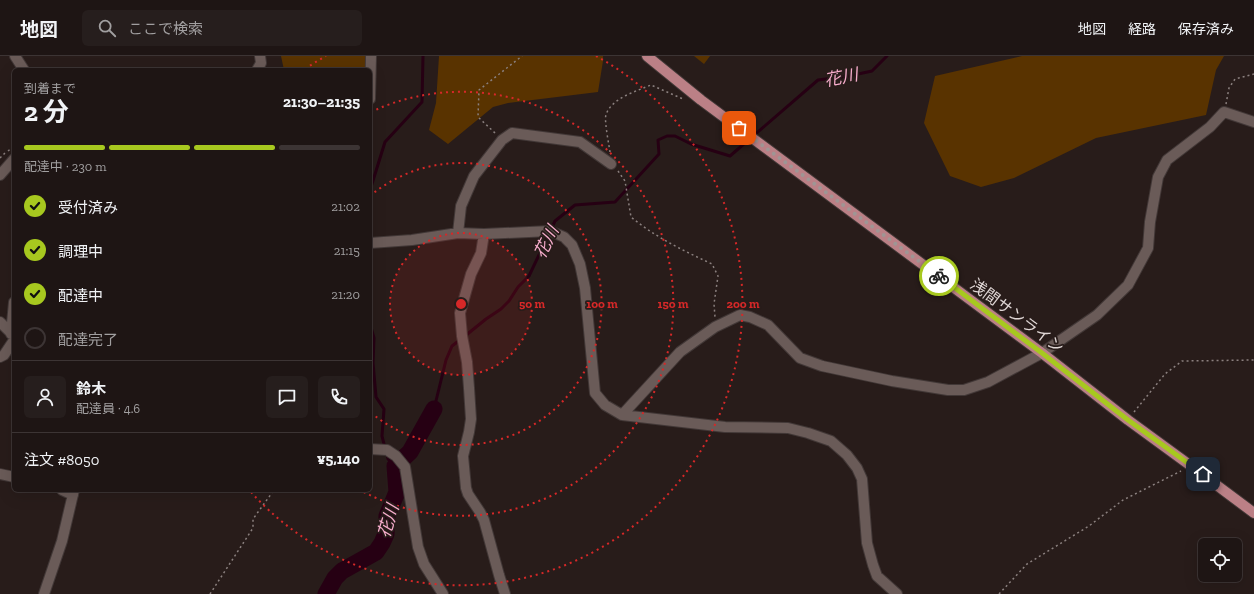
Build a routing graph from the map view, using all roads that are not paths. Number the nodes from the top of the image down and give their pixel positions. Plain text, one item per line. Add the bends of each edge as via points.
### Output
1 (15, 56) edge
2 (260, 56) edge
3 (371, 56) edge
4 (646, 56) edge
5 (23, 68) edge
6 (258, 68) edge
7 (371, 68) edge
8 (1254, 122) edge
9 (12, 161) edge
10 (611, 164) road end
11 (0, 175) edge
12 (458, 233) junction
13 (484, 234) junction
14 (372, 243) edge
15 (0, 322) edge
16 (12, 336) edge
17 (12, 339) edge
18 (1042, 353) junction
19 (0, 357) edge
20 (622, 415) junction
21 (372, 449) edge
22 (0, 474) edge
23 (12, 477) edge
24 (73, 492) edge
25 (1254, 513) edge
26 (44, 594) edge
27 (443, 594) edge
28 (505, 594) edge
29 (897, 594) edge

1 - 5 street
2 - 6 street via 261,63
3 - 7 street
4 - 18 main road, 浅間サンライン via 701,100
8 - 18 street via 1224,112 1210,128 1167,160 1158,177 1148,248 1128,285 1096,315
9 - 11 street
10 - 12 street via 580,142 512,133 502,140 474,176 462,206
12 - 13 street
12 - 14 street
13 - 20 street via 550,231 564,237 572,245 580,264 585,288 595,393 604,404
13 - 28 street via 481,253 471,274 460,313 471,418 463,456 466,488 484,520
15 - 16 street
17 - 19 street via 4,355
18 - 20 street via 988,382 964,390 948,390 822,366 800,358 768,325 740,315 715,327 680,352
18 - 25 main road, 浅間サンライン
20 - 29 street via 725,427 788,428 830,442 847,455 858,468 862,479 867,543 872,564 877,576
21 - 27 street via 387,450 406,467 418,547 424,564
22 - 23 street
24 - 26 street via 62,541

